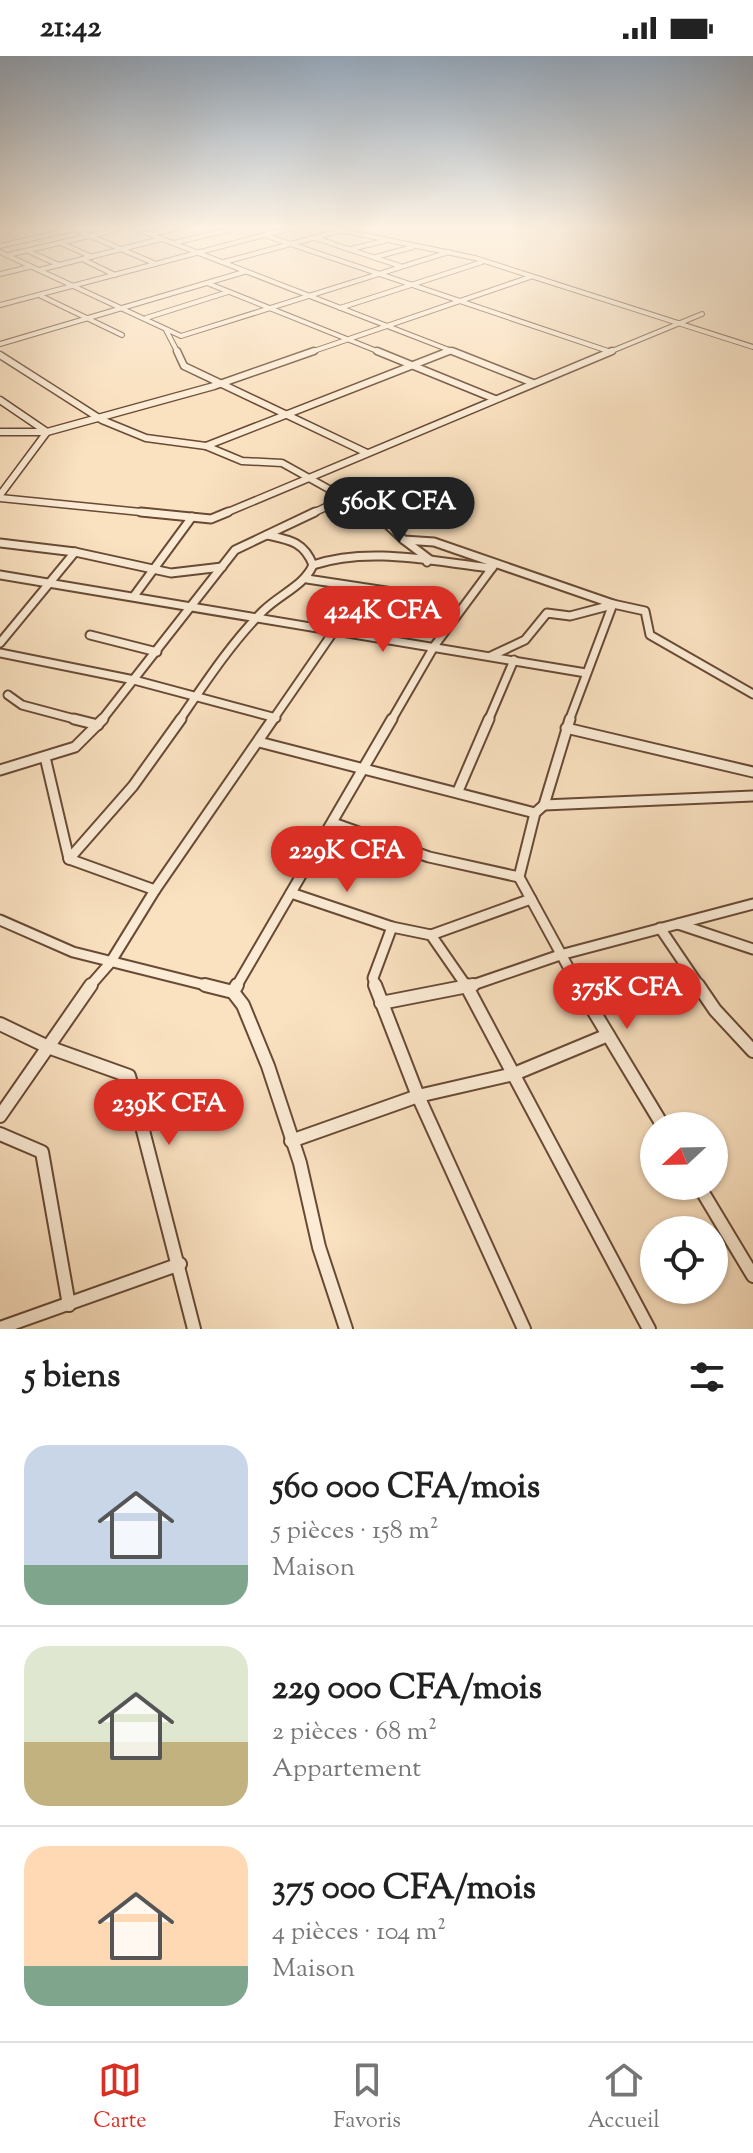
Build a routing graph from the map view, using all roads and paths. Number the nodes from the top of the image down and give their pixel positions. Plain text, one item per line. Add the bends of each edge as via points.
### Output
1 (73, 287) edge
2 (75, 287) edge
3 (192, 287) edge
4 (218, 287) edge
5 (285, 287) edge
6 (336, 287) edge
7 (403, 287) edge
8 (418, 287) edge
9 (499, 287) edge
10 (563, 287) edge
11 (229, 292) junction
12 (40, 295) junction
13 (308, 296) junction
14 (459, 301) junction
15 (0, 305) edge
16 (122, 308) junction
17 (270, 308) junction
18 (339, 308) junction
19 (702, 314) dead end
20 (87, 318) junction
21 (145, 318) junction
22 (677, 323) junction
23 (385, 326) junction
24 (166, 329) junction
25 (122, 335) dead end
26 (348, 339) junction
27 (0, 344) edge
28 (753, 347) edge
29 (450, 351) junction
30 (609, 351) junction
31 (0, 355) edge
32 (413, 366) junction
33 (533, 383) junction
34 (222, 384) junction
35 (495, 399) junction
36 (0, 400) edge
37 (287, 415) junction
38 (102, 420) junction
39 (0, 432) edge
40 (47, 432) junction
41 (206, 446) junction
42 (367, 453) junction
43 (309, 477) junction
44 (0, 496) edge
45 (345, 498) junction
46 (192, 517) junction
47 (267, 535) junction
48 (404, 540) junction
49 (0, 543) edge
50 (75, 552) junction
51 (426, 563) junction
52 (313, 565) junction
53 (493, 566) junction
54 (155, 567) junction
55 (222, 567) junction
56 (0, 575) edge
57 (307, 579) junction
58 (52, 583) junction
59 (134, 596) junction
60 (432, 598) dead end
61 (613, 604) junction
62 (194, 605) junction
63 (256, 616) junction
64 (334, 631) junction
65 (90, 635) dead end
66 (0, 643) edge
67 (435, 645) junction
68 (157, 652) junction
69 (0, 653) edge
70 (491, 656) junction
71 (514, 660) junction
72 (586, 673) junction
73 (134, 680) junction
74 (753, 694) edge
75 (8, 695) dead end
76 (196, 698) junction
77 (276, 718) junction
78 (98, 725) junction
79 (566, 728) junction
80 (259, 742) junction
81 (45, 757) junction
82 (361, 768) junction
83 (0, 770) edge
84 (753, 772) edge
85 (458, 791) junction
86 (753, 796) edge
87 (544, 805) junction
88 (535, 813) junction
89 (333, 823) junction
90 (69, 859) junction
91 (519, 877) junction
92 (155, 890) junction
93 (291, 893) junction
94 (531, 899) junction
95 (753, 904) edge
96 (0, 920) edge
97 (677, 923) junction
98 (392, 927) junction
99 (660, 928) junction
100 (431, 935) junction
101 (753, 949) edge
102 (560, 955) junction
103 (110, 963) junction
104 (467, 987) junction
105 (233, 992) junction
106 (381, 1003) junction
107 (0, 1024) edge
108 (608, 1035) junction
109 (48, 1047) junction
110 (753, 1051) edge
111 (514, 1074) junction
112 (418, 1096) junction
113 (655, 1112) edge
114 (0, 1116) edge
115 (0, 1134) edge
116 (291, 1141) junction
117 (707, 1200) edge
118 (180, 1264) junction
119 (753, 1276) edge
120 (69, 1305) junction
121 (0, 1328) edge
122 (194, 1329) edge
123 (346, 1329) edge
124 (524, 1329) edge
125 (649, 1329) edge

1 - 12 street
2 - 16 street
3 - 16 street
4 - 11 street
5 - 13 street
6 - 13 street
7 - 18 street
8 - 14 street
9 - 14 street
10 - 22 street
11 - 17 street
11 - 21 street
12 - 15 street
12 - 20 street
13 - 17 street
13 - 18 street
14 - 23 street
14 - 30 street
16 - 20 street
16 - 21 street
17 - 24 street via 181,336
17 - 26 street
18 - 23 street
19 - 22 street
20 - 25 street
20 - 27 street
21 - 24 street
22 - 28 street
22 - 30 street
23 - 26 street
23 - 29 street
24 - 34 street via 184,366
26 - 32 street
26 - 34 street
29 - 32 street
29 - 33 street
30 - 33 street
31 - 38 street
32 - 35 street
32 - 37 street
33 - 35 street
34 - 37 street
34 - 38 street
35 - 42 street
36 - 40 street
37 - 41 street
37 - 42 street
38 - 40 street
38 - 41 street via 146,438
39 - 40 street
40 - 44 street
41 - 43 street via 242,461 282,463
42 - 43 street
43 - 45 street
43 - 46 street via 211,519
44 - 46 street
45 - 47 street
45 - 48 street via 366,505
46 - 54 street
47 - 52 street via 302,543
47 - 55 street via 235,550
48 - 51 street via 429,559
48 - 53 street via 434,542
49 - 50 street
50 - 54 street
50 - 58 street
51 - 52 street via 329,557
51 - 53 street
52 - 57 street
53 - 61 street
53 - 67 street
54 - 55 street via 186,574
54 - 59 street
55 - 62 street
56 - 58 street
57 - 60 street
57 - 63 street
58 - 59 street
58 - 66 street
59 - 62 street
61 - 70 street via 570,616 547,613 525,640
61 - 72 street
61 - 74 street via 645,611 650,635
62 - 63 street
62 - 68 street
63 - 64 street
63 - 76 street
64 - 67 street
64 - 77 street
65 - 68 street
67 - 70 street
67 - 82 street
68 - 73 street
69 - 73 street
70 - 71 street
71 - 72 street
71 - 85 street
72 - 79 street
73 - 76 street
73 - 78 street
75 - 78 street via 22,705
76 - 77 street
76 - 90 street via 141,775
77 - 80 street
78 - 81 street via 75,747
79 - 84 street
79 - 87 street
80 - 82 street
80 - 92 street
81 - 83 street
81 - 90 street
82 - 85 street
82 - 89 street
85 - 88 street
86 - 87 street
87 - 88 street
88 - 91 street
89 - 91 street via 429,857
89 - 93 street
90 - 92 street
91 - 94 street
92 - 103 street
93 - 98 street
93 - 105 street
94 - 100 street
94 - 102 street
95 - 97 street
96 - 103 street
97 - 99 street
97 - 101 street
98 - 100 street
98 - 106 street via 373,978
99 - 102 street
99 - 110 street via 715,1010
100 - 104 street
102 - 104 street
102 - 108 street
103 - 105 street
103 - 109 street
104 - 106 street
104 - 111 street
105 - 116 street via 268,1066
106 - 112 street
107 - 109 street
108 - 111 street
108 - 113 street
109 - 114 street
109 - 118 street via 129,1076
111 - 112 street
111 - 125 street
112 - 116 street
112 - 124 street
115 - 120 street via 42,1152
116 - 123 street
117 - 119 street
118 - 120 street
118 - 122 street
120 - 121 street

